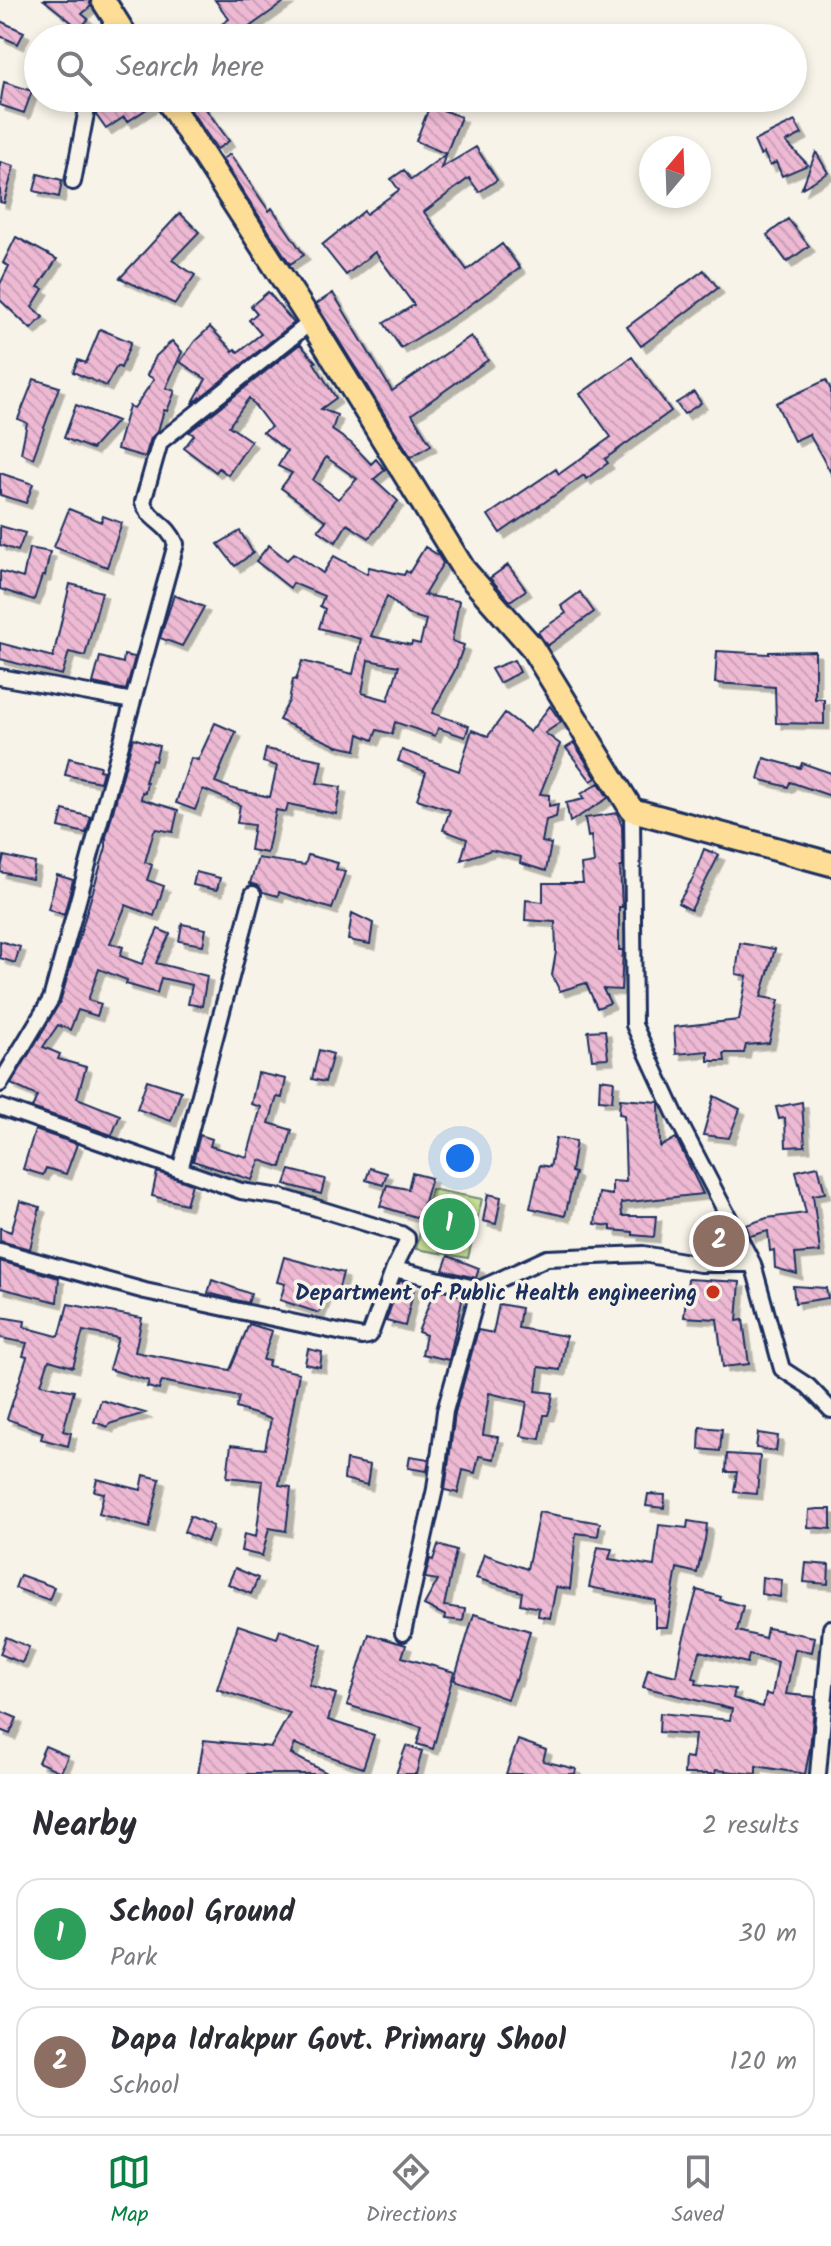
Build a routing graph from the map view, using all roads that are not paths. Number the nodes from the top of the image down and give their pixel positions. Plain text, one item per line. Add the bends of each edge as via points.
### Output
1 (86, 112) edge
2 (175, 112) edge
3 (73, 182) dead end
4 (311, 322) junction
5 (0, 677) edge
6 (133, 701) junction
7 (632, 810) junction
8 (831, 864) edge
9 (253, 894) dead end
10 (0, 1084) edge
11 (0, 1107) edge
12 (180, 1170) junction
13 (0, 1251) edge
14 (753, 1264) junction
15 (394, 1269) junction
16 (479, 1289) junction
17 (831, 1410) edge
18 (831, 1628) edge
19 (403, 1633) dead end
20 (818, 1774) edge

1 - 3 street
2 - 4 main road
4 - 6 street via 160,442 143,502 176,544
4 - 7 main road via 464,570 531,646
5 - 6 street
6 - 10 street via 51,999
7 - 8 main road
7 - 14 street via 634,1025
9 - 12 street
11 - 12 street
12 - 15 street via 401,1234 407,1242
13 - 15 street via 145,1291 362,1337 371,1332
14 - 16 street via 700,1264 643,1254 547,1258
14 - 17 street via 782,1369
15 - 16 street
16 - 19 street via 445,1411 435,1489
18 - 20 street

